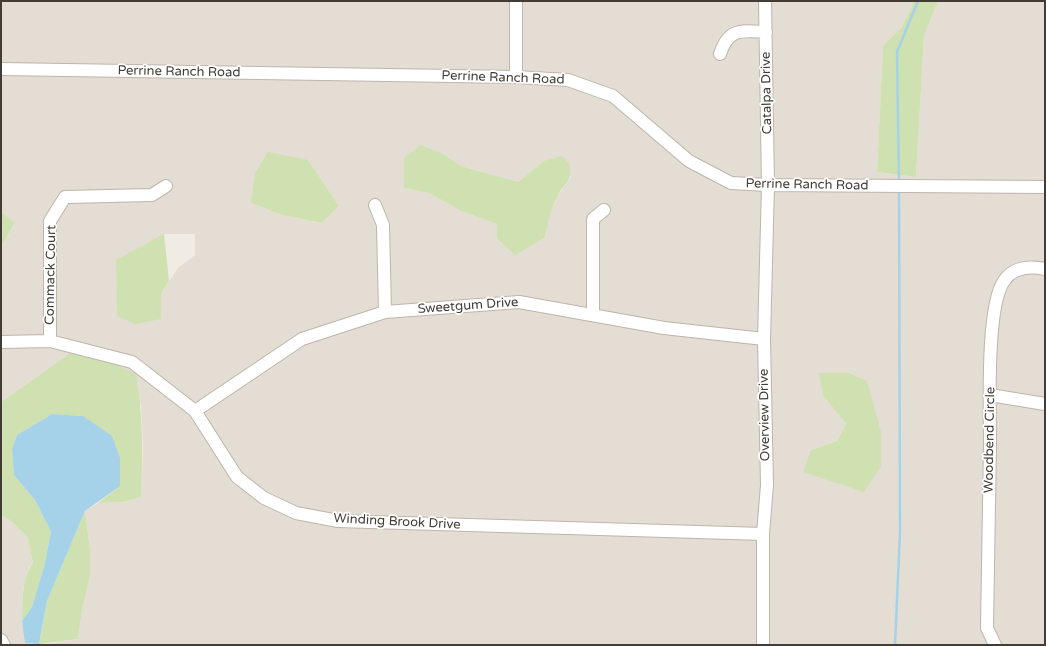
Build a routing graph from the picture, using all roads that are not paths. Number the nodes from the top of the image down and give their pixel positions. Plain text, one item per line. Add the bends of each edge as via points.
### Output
1 (516, 1) edge
2 (766, 1) edge
3 (766, 32) junction
4 (720, 54) dead end
5 (1, 69) edge
6 (516, 77) junction
7 (768, 185) junction
8 (166, 186) dead end
9 (1045, 187) edge
10 (375, 205) dead end
11 (604, 210) dead end
12 (1045, 269) edge
13 (385, 312) junction
14 (593, 315) junction
15 (764, 339) junction
16 (50, 340) junction
17 (1, 342) edge
18 (990, 395) junction
19 (1045, 404) edge
20 (195, 411) junction
21 (763, 534) junction
22 (1, 640) edge
23 (4, 645) edge
24 (763, 645) edge
25 (995, 645) edge

1 - 6 street
2 - 3 street, Catalpa Drive
3 - 4 street via 734,33 724,43
3 - 7 street, Catalpa Drive
5 - 6 street, Perrine Ranch Road
6 - 7 street, Perrine Ranch Road via 568,80 613,96 689,161 731,183
7 - 9 street, Perrine Ranch Road
7 - 15 street, Overview Drive
8 - 16 street, Commack Court via 152,195 65,197 50,221
10 - 13 street via 383,225
11 - 14 street via 593,219
12 - 18 street, Woodbend Circle via 1034,267 1016,270 1004,280 996,300
13 - 14 street, Sweetgum Drive via 518,302
13 - 20 street, Sweetgum Drive via 302,339
14 - 15 street, Sweetgum Drive via 664,328
15 - 21 street, Overview Drive via 767,485
16 - 17 street, Winding Brook Drive
16 - 20 street, Winding Brook Drive via 132,362
18 - 19 street
18 - 25 street, Woodbend Circle via 987,628
20 - 21 street, Winding Brook Drive via 237,477 264,498 296,513 338,521
21 - 24 street, Overview Drive
22 - 23 street

